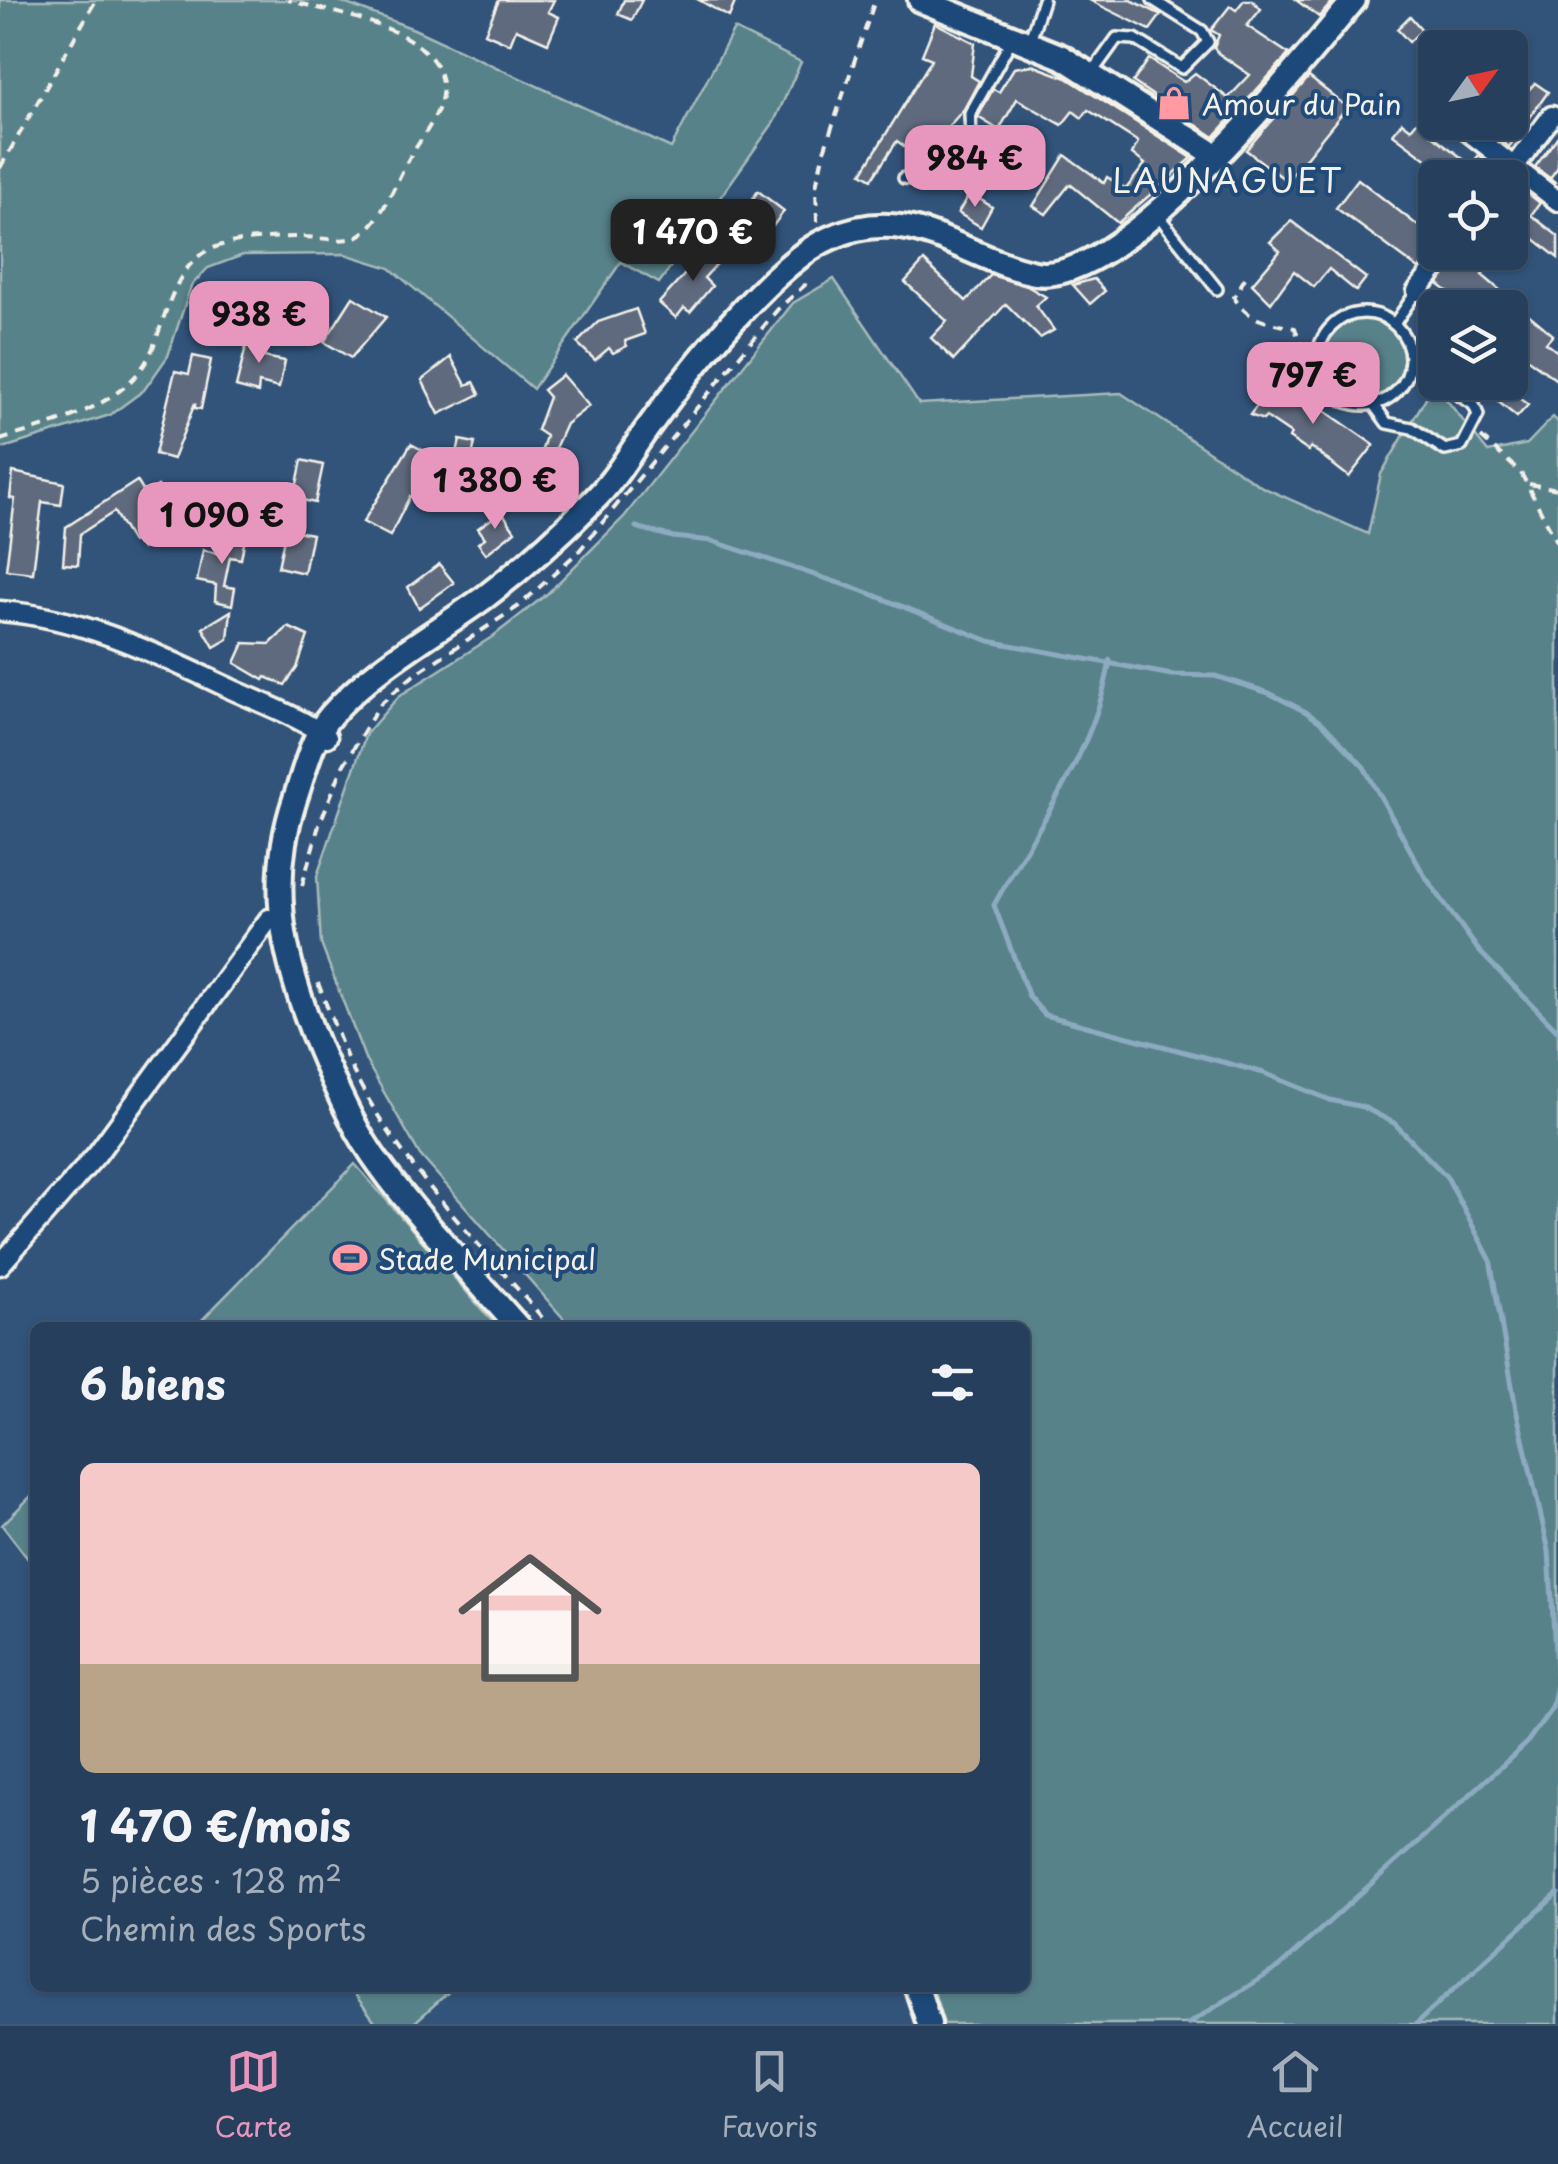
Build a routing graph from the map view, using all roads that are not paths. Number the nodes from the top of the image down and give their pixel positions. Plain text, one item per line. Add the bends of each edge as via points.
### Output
1 (920, 0) edge
2 (1043, 0) edge
3 (1153, 0) edge
4 (1354, 0) edge
5 (1021, 40) junction
6 (1091, 74) junction
7 (1552, 116) dead end
8 (1474, 140) edge
9 (1217, 156) junction
10 (1495, 160) edge
11 (1519, 160) edge
12 (904, 178) dead end
13 (1528, 184) edge
14 (1558, 201) edge
15 (1156, 213) junction
16 (1434, 270) edge
17 (1217, 289) dead end
18 (1419, 290) edge
19 (1418, 291) edge
20 (1394, 324) junction
21 (1410, 366) junction
22 (1418, 370) edge
23 (1468, 400) edge
24 (1374, 404) junction
25 (0, 611) edge
26 (323, 734) junction
27 (269, 919) dead end
28 (0, 1265) edge
29 (514, 1322) edge
30 (918, 1992) edge
31 (929, 2024) edge

1 - 5 street
2 - 5 lane
3 - 6 lane via 1202,31 1208,42 1191,64 1182,68 1135,40 1118,38
4 - 9 street
5 - 6 street
5 - 12 lane via 970,114 971,139 951,167 932,181
6 - 9 street
7 - 11 street
8 - 10 street
9 - 15 street
13 - 14 street
15 - 17 lane
15 - 26 street via 1060,273 1039,274 938,234 896,225 832,236 802,254 674,394 612,482 488,595 390,664
16 - 18 street
19 - 20 lane
20 - 21 lane via 1405,337
20 - 24 lane via 1362,312 1346,316 1322,340 1318,362 1328,388 1341,400
21 - 22 lane
21 - 24 lane via 1402,386
23 - 24 lane via 1478,415 1474,431 1462,446 1445,450 1412,428 1387,423
25 - 26 street via 100,632
26 - 29 street via 278,881 291,974 364,1140
27 - 28 street via 132,1108
30 - 31 street

